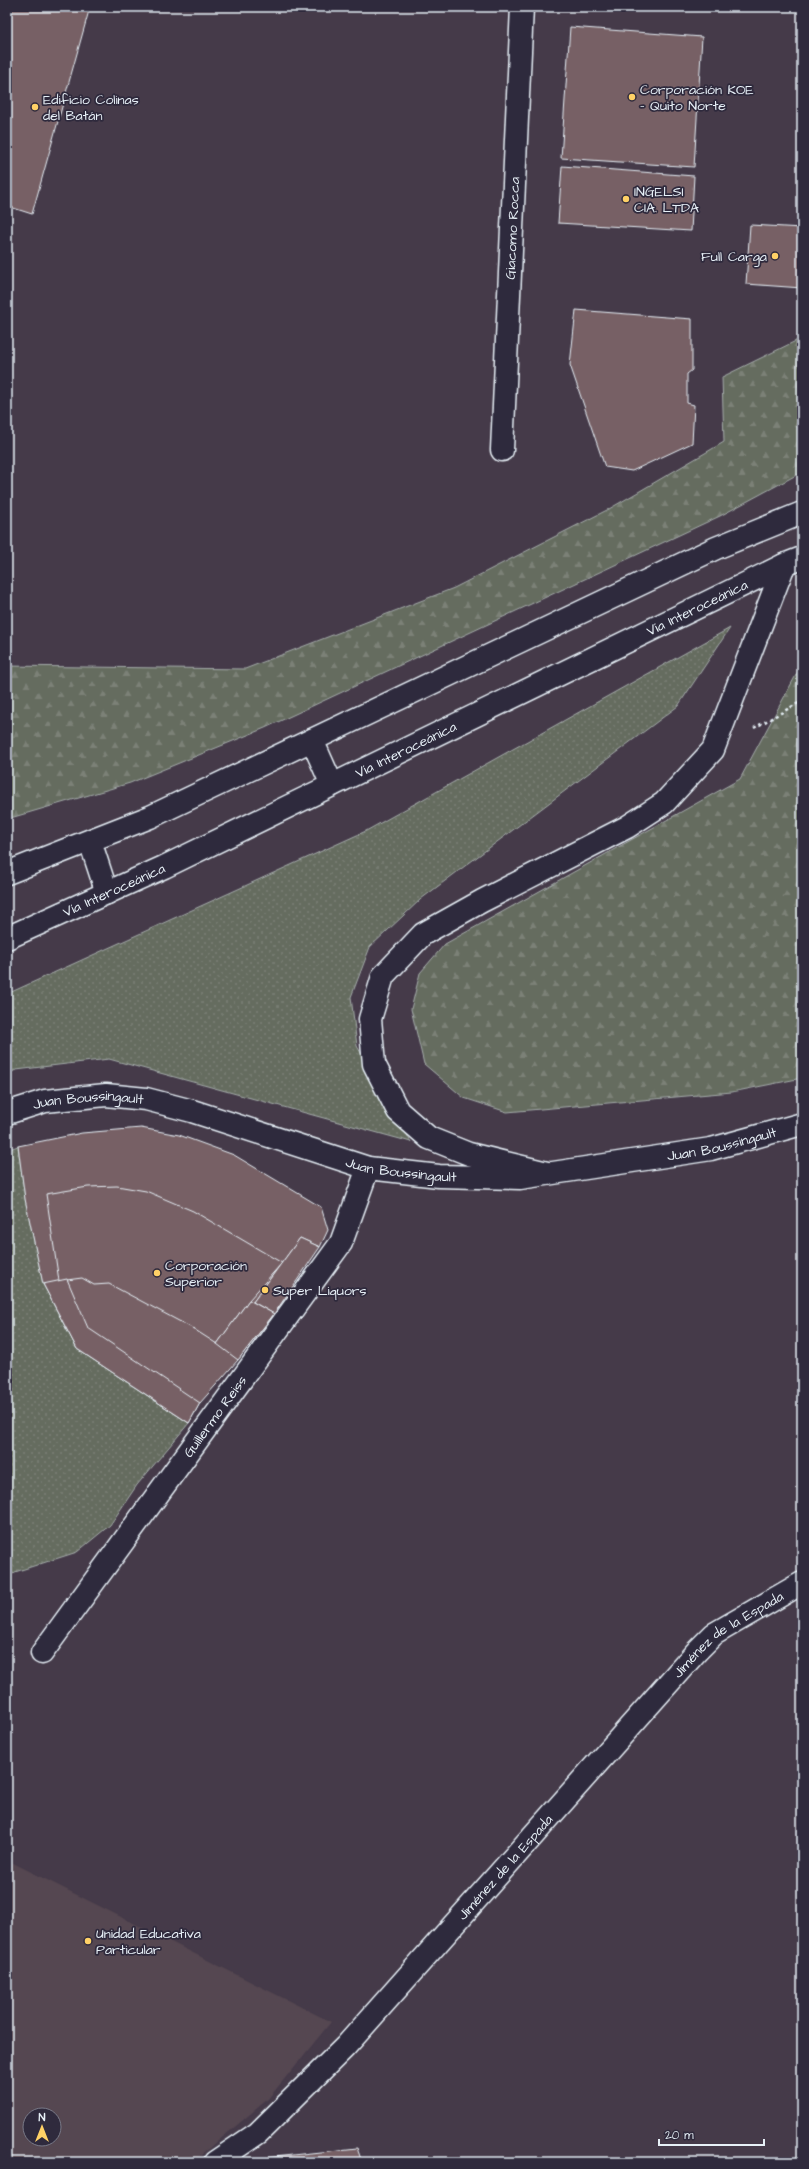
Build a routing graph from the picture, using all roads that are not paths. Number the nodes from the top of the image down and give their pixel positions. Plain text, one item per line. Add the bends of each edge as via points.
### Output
1 (522, 7) edge
2 (502, 450) dead end
3 (802, 514) edge
4 (793, 561) edge
5 (312, 740) junction
6 (332, 785) junction
7 (150, 817) junction
8 (90, 841) junction
9 (7, 858) edge
10 (7, 873) edge
11 (107, 893) junction
12 (7, 938) edge
13 (7, 1113) edge
14 (802, 1124) edge
15 (368, 1168) junction
16 (547, 1174) junction
17 (802, 1583) edge
18 (42, 1653) dead end
19 (215, 2162) edge

1 - 2 main road, Giacomo Rocca
3 - 5 main road via 716,548
4 - 6 main road, Vía Interoceánica
4 - 16 main road via 713,750 664,803 627,827 423,934 383,976 370,1019 374,1064 398,1111 429,1138 470,1154
5 - 6 main road
5 - 7 main road
6 - 11 main road, Vía Interoceánica
7 - 8 main road
7 - 9 main road
8 - 10 main road
8 - 11 main road
11 - 12 main road, Vía Interoceánica
13 - 15 main road, Juan Boussingault via 45,1101 106,1095 146,1099 192,1111
14 - 16 main road, Juan Boussingault via 711,1148
15 - 16 main road, Juan Boussingault via 438,1176 490,1178 520,1178
15 - 18 main road, Guillermo Reiss via 341,1243
17 - 19 main road, Jiménez de la Espada via 714,1634 345,2047 258,2133

